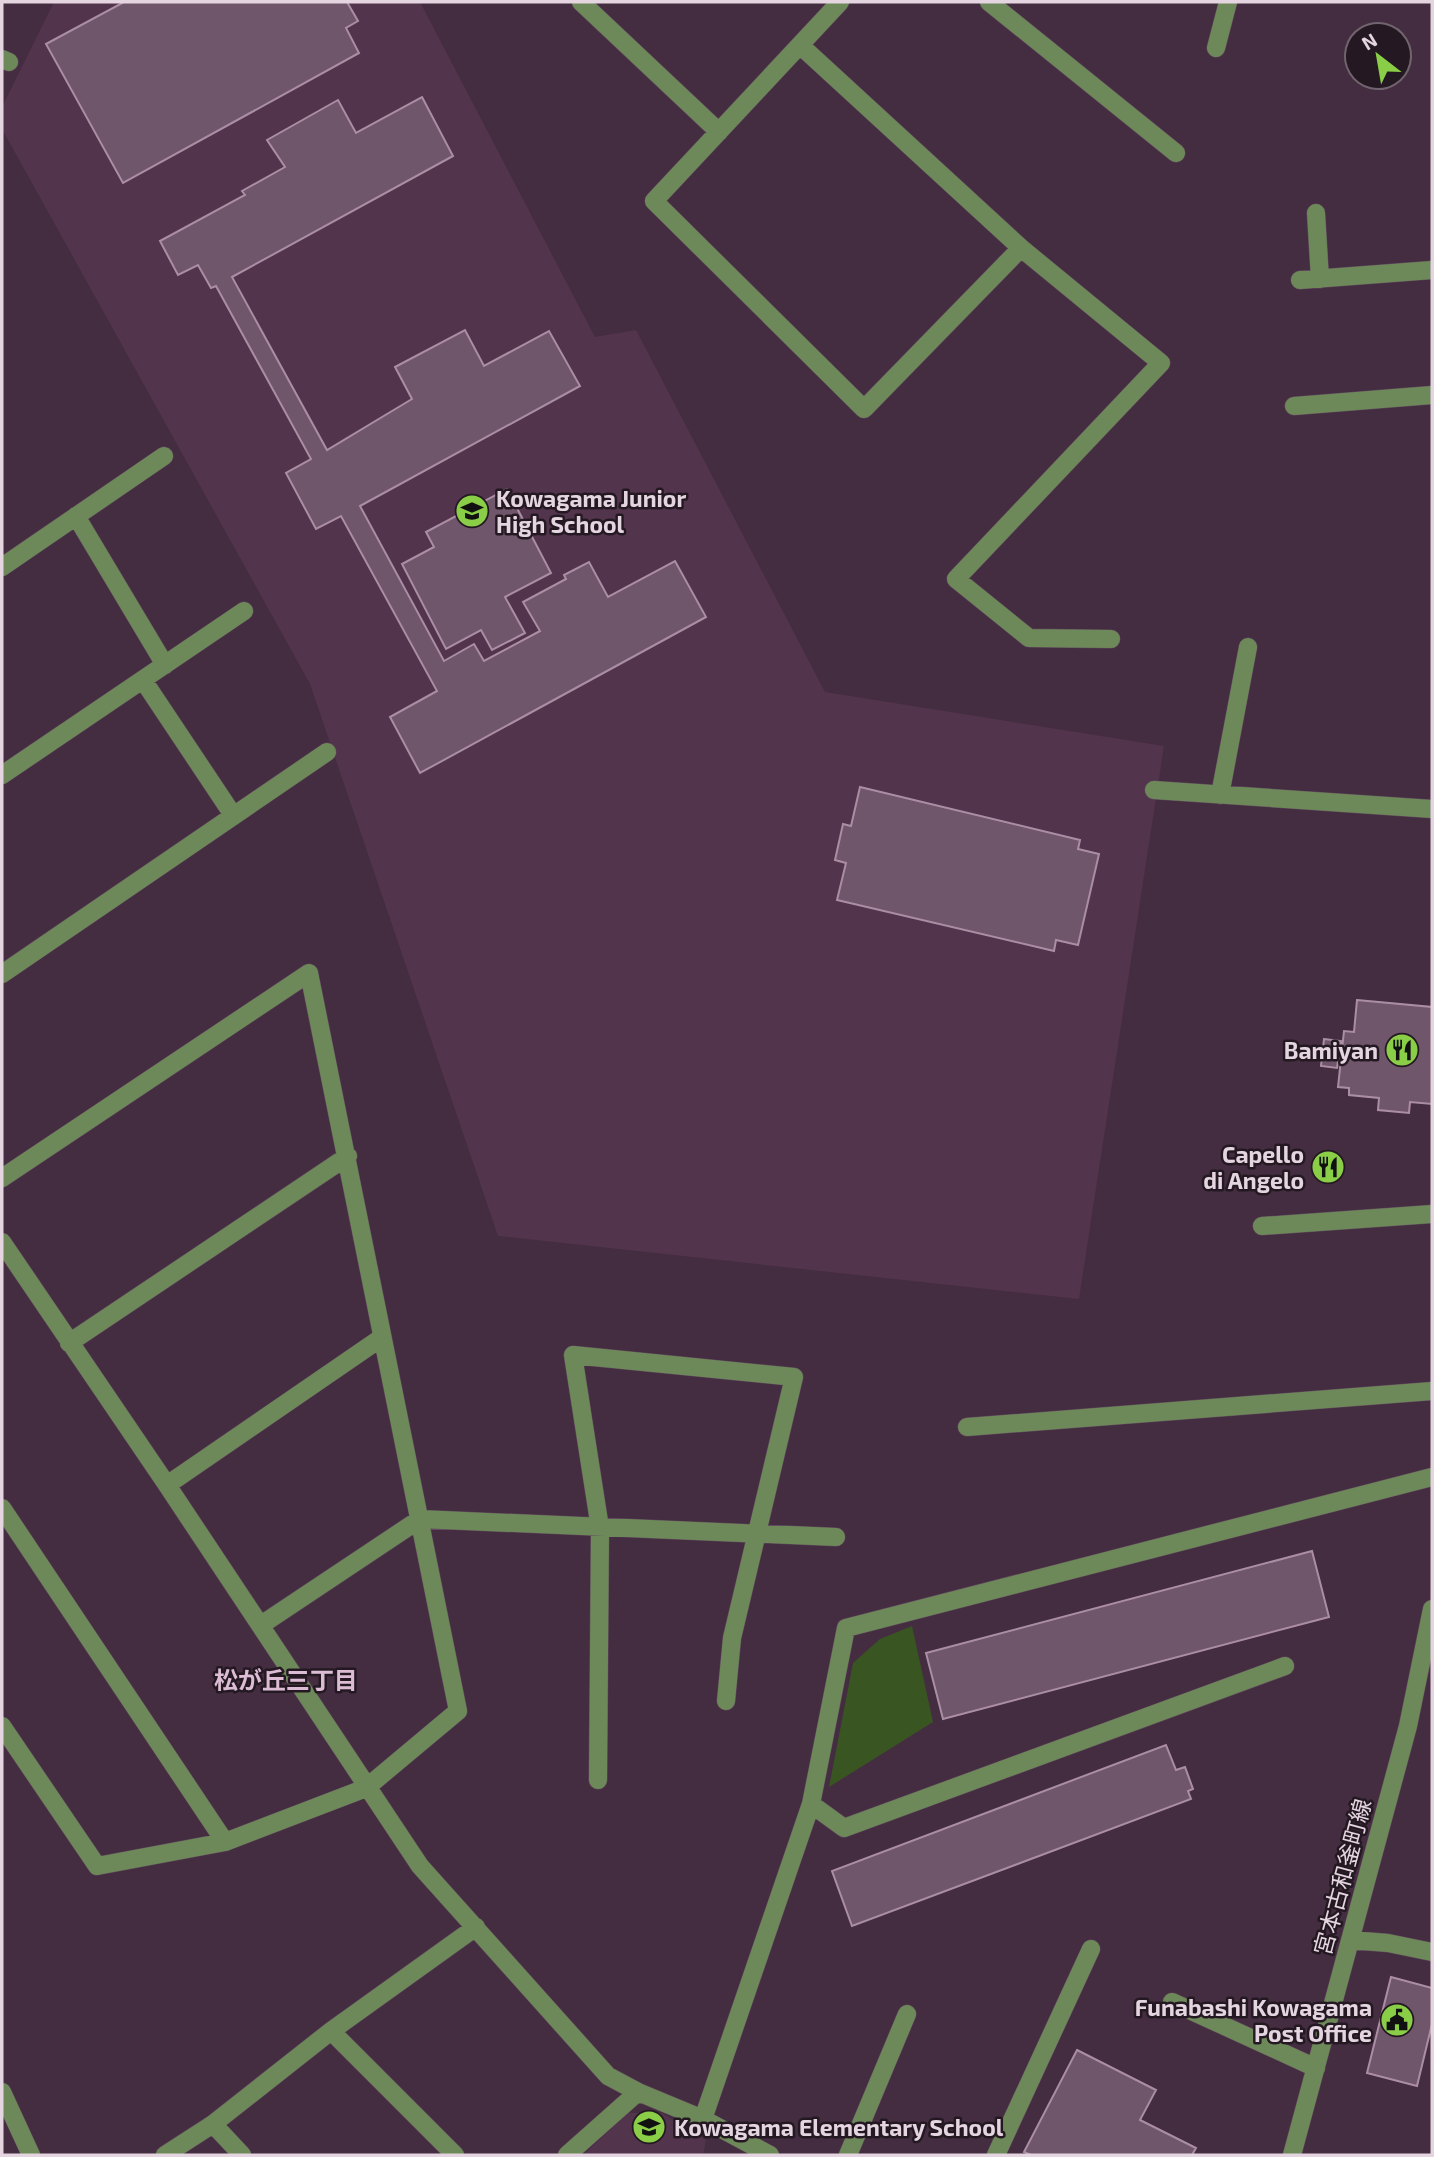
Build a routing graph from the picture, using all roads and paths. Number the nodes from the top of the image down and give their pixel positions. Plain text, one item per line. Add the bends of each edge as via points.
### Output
1 (581, 2) edge
2 (841, 2) edge
3 (989, 2) edge
4 (1228, 2) edge
5 (802, 46) junction
6 (1216, 48) dead end
7 (719, 132) junction
8 (1176, 153) dead end
9 (1316, 213) dead end
10 (1021, 248) junction
11 (1432, 270) edge
12 (1320, 279) junction
13 (1300, 280) dead end
14 (1432, 396) edge
15 (1294, 406) dead end
16 (164, 456) dead end
17 (76, 516) junction
18 (2, 567) edge
19 (244, 611) dead end
20 (1111, 639) dead end
21 (1248, 647) dead end
22 (165, 665) junction
23 (143, 680) junction
24 (327, 752) dead end
25 (2, 775) edge
26 (1154, 790) dead end
27 (1220, 795) junction
28 (1432, 809) edge
29 (233, 815) junction
30 (2, 974) edge
31 (348, 1156) junction
32 (2, 1178) edge
33 (1432, 1214) edge
34 (1262, 1226) dead end
35 (2, 1242) edge
36 (381, 1338) junction
37 (69, 1343) junction
38 (1432, 1391) edge
39 (967, 1427) dead end
40 (1432, 1477) edge
41 (167, 1485) junction
42 (2, 1508) edge
43 (420, 1519) junction
44 (600, 1528) junction
45 (758, 1534) junction
46 (836, 1536) dead end
47 (1432, 1609) edge
48 (261, 1625) junction
49 (1285, 1666) dead end
50 (726, 1701) dead end
51 (2, 1726) edge
52 (598, 1780) dead end
53 (366, 1788) junction
54 (811, 1804) junction
55 (225, 1842) junction
56 (476, 1927) junction
57 (1351, 1940) junction
58 (1091, 1949) dead end
59 (1432, 1952) edge
60 (1172, 2002) dead end
61 (907, 2014) dead end
62 (331, 2031) junction
63 (1316, 2068) junction
64 (2, 2092) edge
65 (638, 2092) junction
66 (703, 2119) junction
67 (213, 2124) junction
68 (31, 2155) edge
69 (165, 2155) edge
70 (242, 2155) edge
71 (455, 2155) edge
72 (567, 2155) edge
73 (770, 2155) edge
74 (848, 2155) edge
75 (996, 2155) edge
76 (1292, 2155) edge

1 - 7 street
2 - 5 street
3 - 8 street
4 - 6 street
5 - 7 street
5 - 10 street
7 - 10 street via 654,201 864,408
9 - 12 street
10 - 20 street via 1161,362 956,579 1029,638
11 - 12 street
12 - 13 street
14 - 15 street
16 - 17 street
17 - 18 street
17 - 22 street
19 - 22 street
21 - 27 street
22 - 23 street
23 - 25 street
23 - 29 street
24 - 29 street
26 - 27 street
27 - 28 street
29 - 30 street
31 - 32 street via 309,973
31 - 36 street
31 - 37 street
33 - 34 street
35 - 37 street
36 - 41 street
36 - 43 street
37 - 41 street
38 - 39 street
40 - 54 street via 846,1628
41 - 48 street
42 - 55 street
43 - 44 street
43 - 48 street
43 - 53 street via 458,1711
44 - 45 street
44 - 45 street via 573,1355 794,1377
44 - 52 street
45 - 46 street
45 - 50 street via 733,1638
47 - 57 street, 宮本古和釜町線 via 1408,1726
48 - 53 street
49 - 54 street via 844,1828
51 - 55 street via 97,1866
53 - 55 street
53 - 56 street via 420,1866
54 - 66 street
56 - 62 street
56 - 65 street via 608,2076
57 - 59 street
57 - 63 street, 宮本古和釜町線
58 - 75 street
60 - 63 street
61 - 74 street
62 - 67 street
62 - 71 street
63 - 76 street, 宮本古和釜町線
64 - 68 street
65 - 66 street
65 - 72 street
66 - 73 street
67 - 69 street
67 - 70 street

